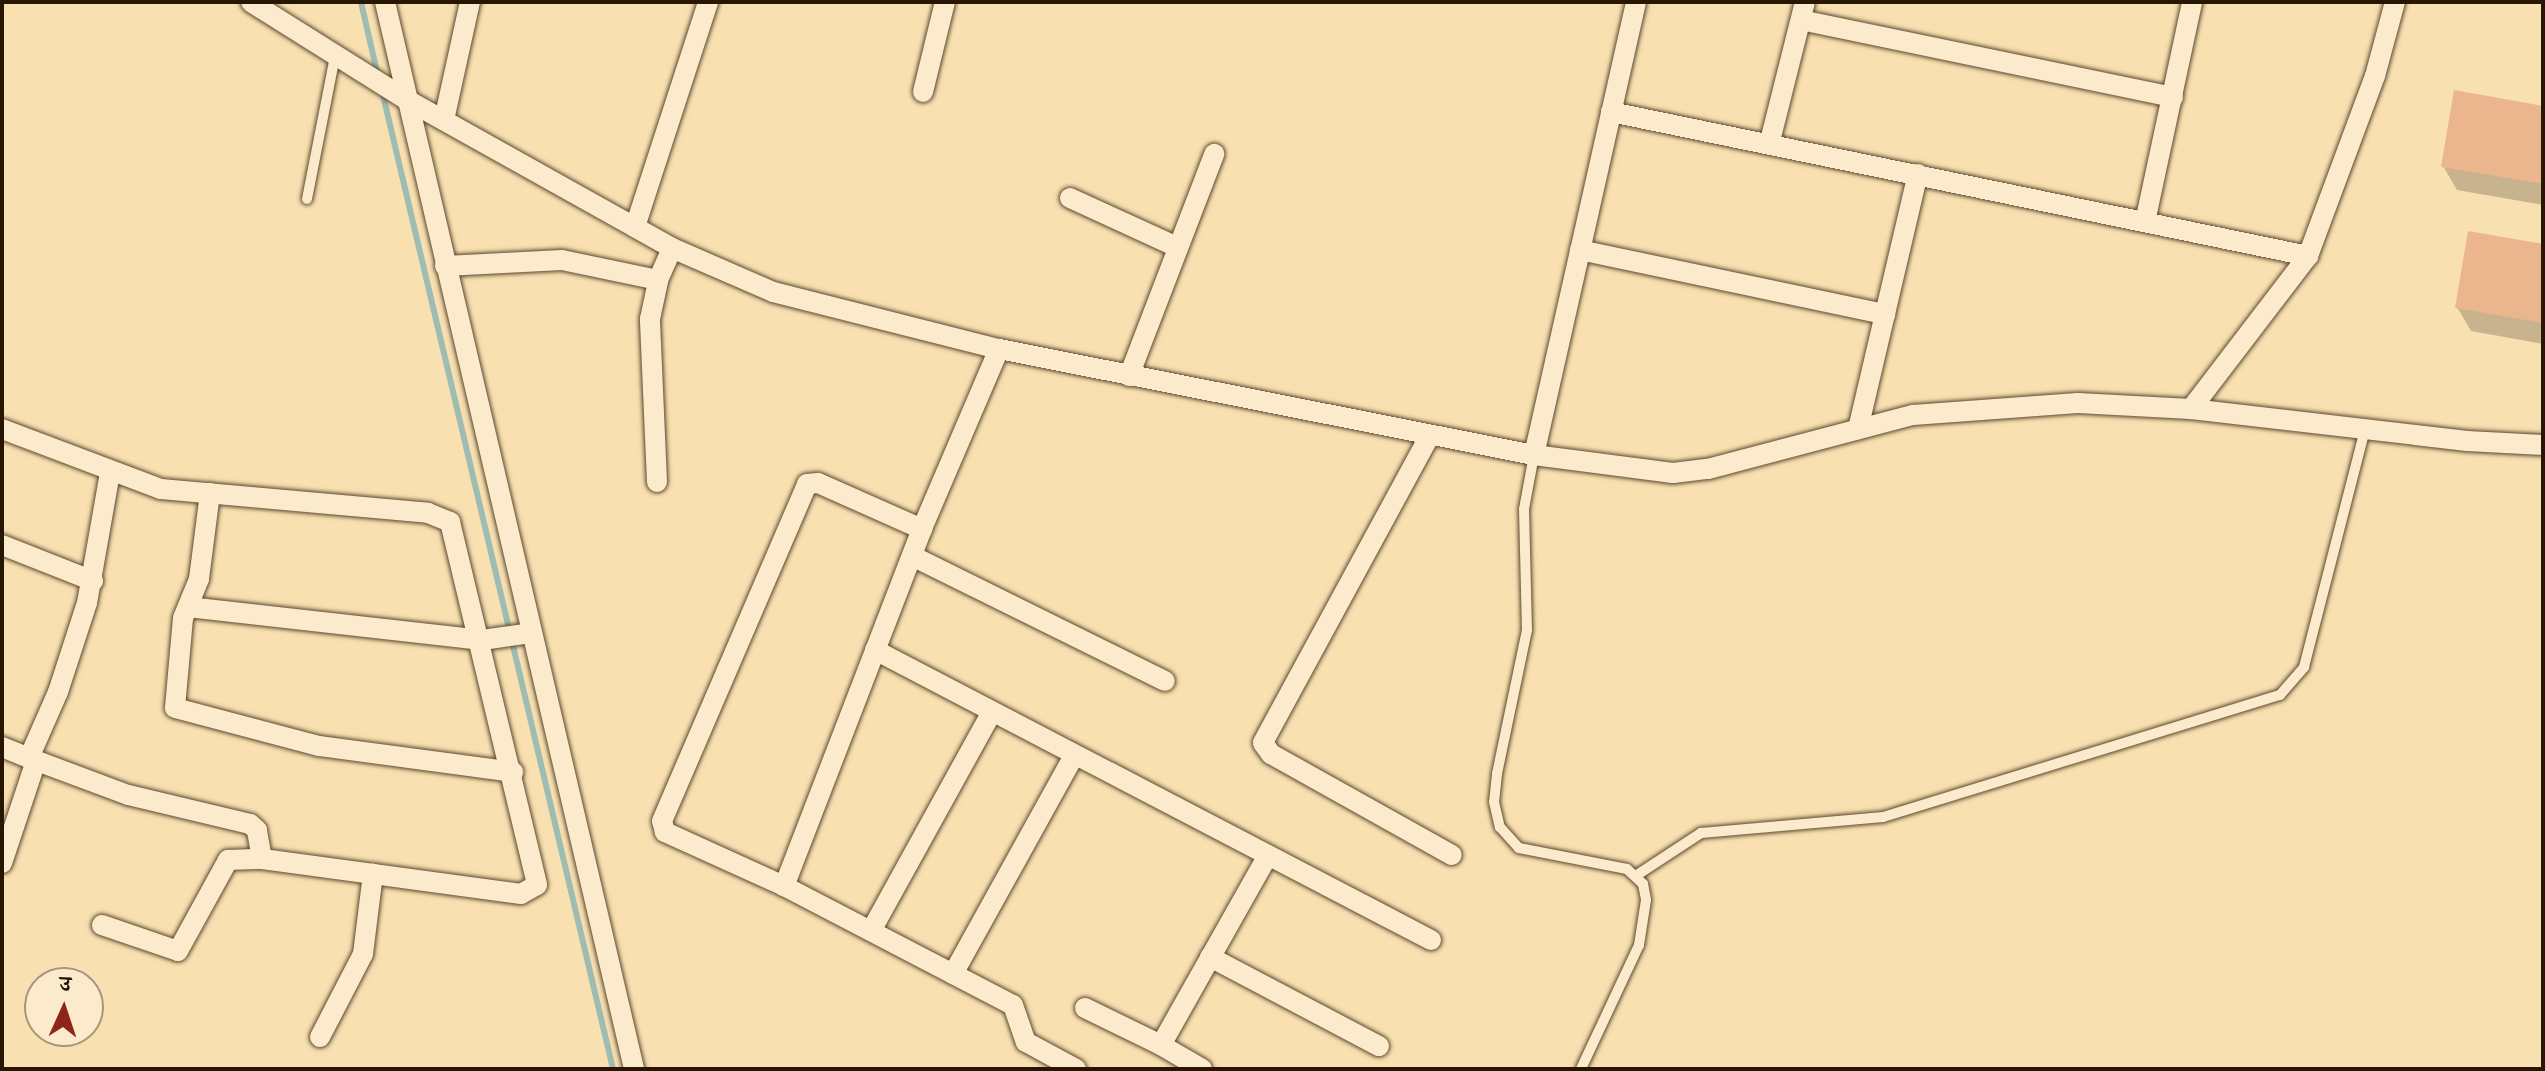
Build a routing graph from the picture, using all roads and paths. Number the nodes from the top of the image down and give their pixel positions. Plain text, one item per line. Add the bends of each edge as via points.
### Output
1 (251, 2) edge
2 (385, 2) edge
3 (470, 2) edge
4 (708, 2) edge
5 (945, 2) edge
6 (1636, 2) edge
7 (2192, 2) edge
8 (2395, 2) edge
9 (1803, 11) edge
10 (342, 60) junction
11 (923, 92) dead end
12 (404, 97) junction
13 (2173, 97) junction
14 (1611, 112) junction
15 (444, 120) junction
16 (1770, 141) junction
17 (1214, 154) dead end
18 (1918, 174) junction
19 (1070, 198) dead end
20 (307, 199) dead end
21 (2145, 222) junction
22 (635, 227) junction
23 (1177, 247) junction
24 (672, 248) junction
25 (1580, 250) junction
26 (2308, 256) junction
27 (445, 266) junction
28 (658, 280) junction
29 (1885, 314) junction
30 (999, 349) junction
31 (1129, 376) junction
32 (2191, 409) junction
33 (2, 429) edge
34 (1858, 429) junction
35 (2365, 430) junction
36 (1430, 435) junction
37 (2543, 445) edge
38 (1534, 455) junction
39 (110, 473) junction
40 (657, 482) dead end
41 (210, 493) junction
42 (922, 529) junction
43 (2, 545) edge
44 (912, 556) junction
45 (93, 581) junction
46 (188, 607) junction
47 (518, 636) junction
48 (482, 640) junction
49 (875, 650) junction
50 (1165, 681) dead end
51 (992, 712) junction
52 (2, 747) edge
53 (1074, 756) junction
54 (33, 759) junction
55 (513, 772) junction
56 (1452, 855) dead end
57 (1267, 857) junction
58 (262, 859) junction
59 (2, 863) edge
60 (373, 874) junction
61 (1637, 875) junction
62 (784, 886) junction
63 (102, 925) dead end
64 (871, 931) junction
65 (1431, 940) dead end
66 (1210, 957) junction
67 (953, 974) junction
68 (1085, 1008) dead end
69 (320, 1037) dead end
70 (1161, 1045) junction
71 (1379, 1046) dead end
72 (634, 1069) edge
73 (1076, 1069) edge
74 (1202, 1069) edge
75 (1581, 1069) edge

1 - 10 street
2 - 12 street
3 - 15 street
4 - 22 street
5 - 11 street
6 - 14 street
7 - 13 street
8 - 26 street via 2375,76
9 - 13 street
9 - 16 street
10 - 12 street
10 - 20 lane
12 - 15 street
12 - 27 street
13 - 21 street
14 - 16 street
14 - 25 street
15 - 22 street
16 - 18 street
17 - 23 street
18 - 21 street
18 - 29 street
19 - 23 street
21 - 26 street
22 - 24 street
23 - 31 street
24 - 28 street
24 - 30 street via 773,292
25 - 29 street
25 - 38 street
26 - 32 street
27 - 28 street via 562,260
27 - 47 street
28 - 40 street via 650,319
29 - 34 street
30 - 31 street
30 - 42 street
31 - 36 street
32 - 34 street via 2078,403 1988,406 1913,415
32 - 35 street
33 - 39 street
34 - 38 street via 1708,469 1673,473
35 - 37 street
35 - 61 lane via 2304,667 2280,695 1883,817 1701,833
36 - 38 street
36 - 56 street via 1263,743 1271,754
38 - 61 lane via 1524,509 1527,630 1497,774 1494,802 1500,827 1519,848
39 - 41 street via 161,489
39 - 45 street
41 - 46 street via 199,579
41 - 48 street via 442,517 456,530
42 - 44 street
42 - 62 street via 818,483 802,490 662,821 665,832
43 - 45 street
44 - 49 street
44 - 50 street
45 - 54 street via 75,649
46 - 48 street
46 - 55 street via 175,708 319,746
47 - 48 street
47 - 72 street
48 - 55 street
49 - 51 street
49 - 62 street
51 - 53 street
51 - 64 street
52 - 54 street
53 - 57 street
53 - 67 street
54 - 58 street via 128,795 250,824 257,830
54 - 59 street
55 - 60 street via 537,877 531,892
57 - 65 street
57 - 66 street
58 - 60 street
58 - 63 street via 228,860 178,951
60 - 69 street via 363,954
61 - 75 lane via 1646,900 1639,945
62 - 64 street
64 - 67 street
66 - 70 street
66 - 71 street
67 - 73 street via 1016,1008 1026,1042
68 - 70 street
70 - 74 street

